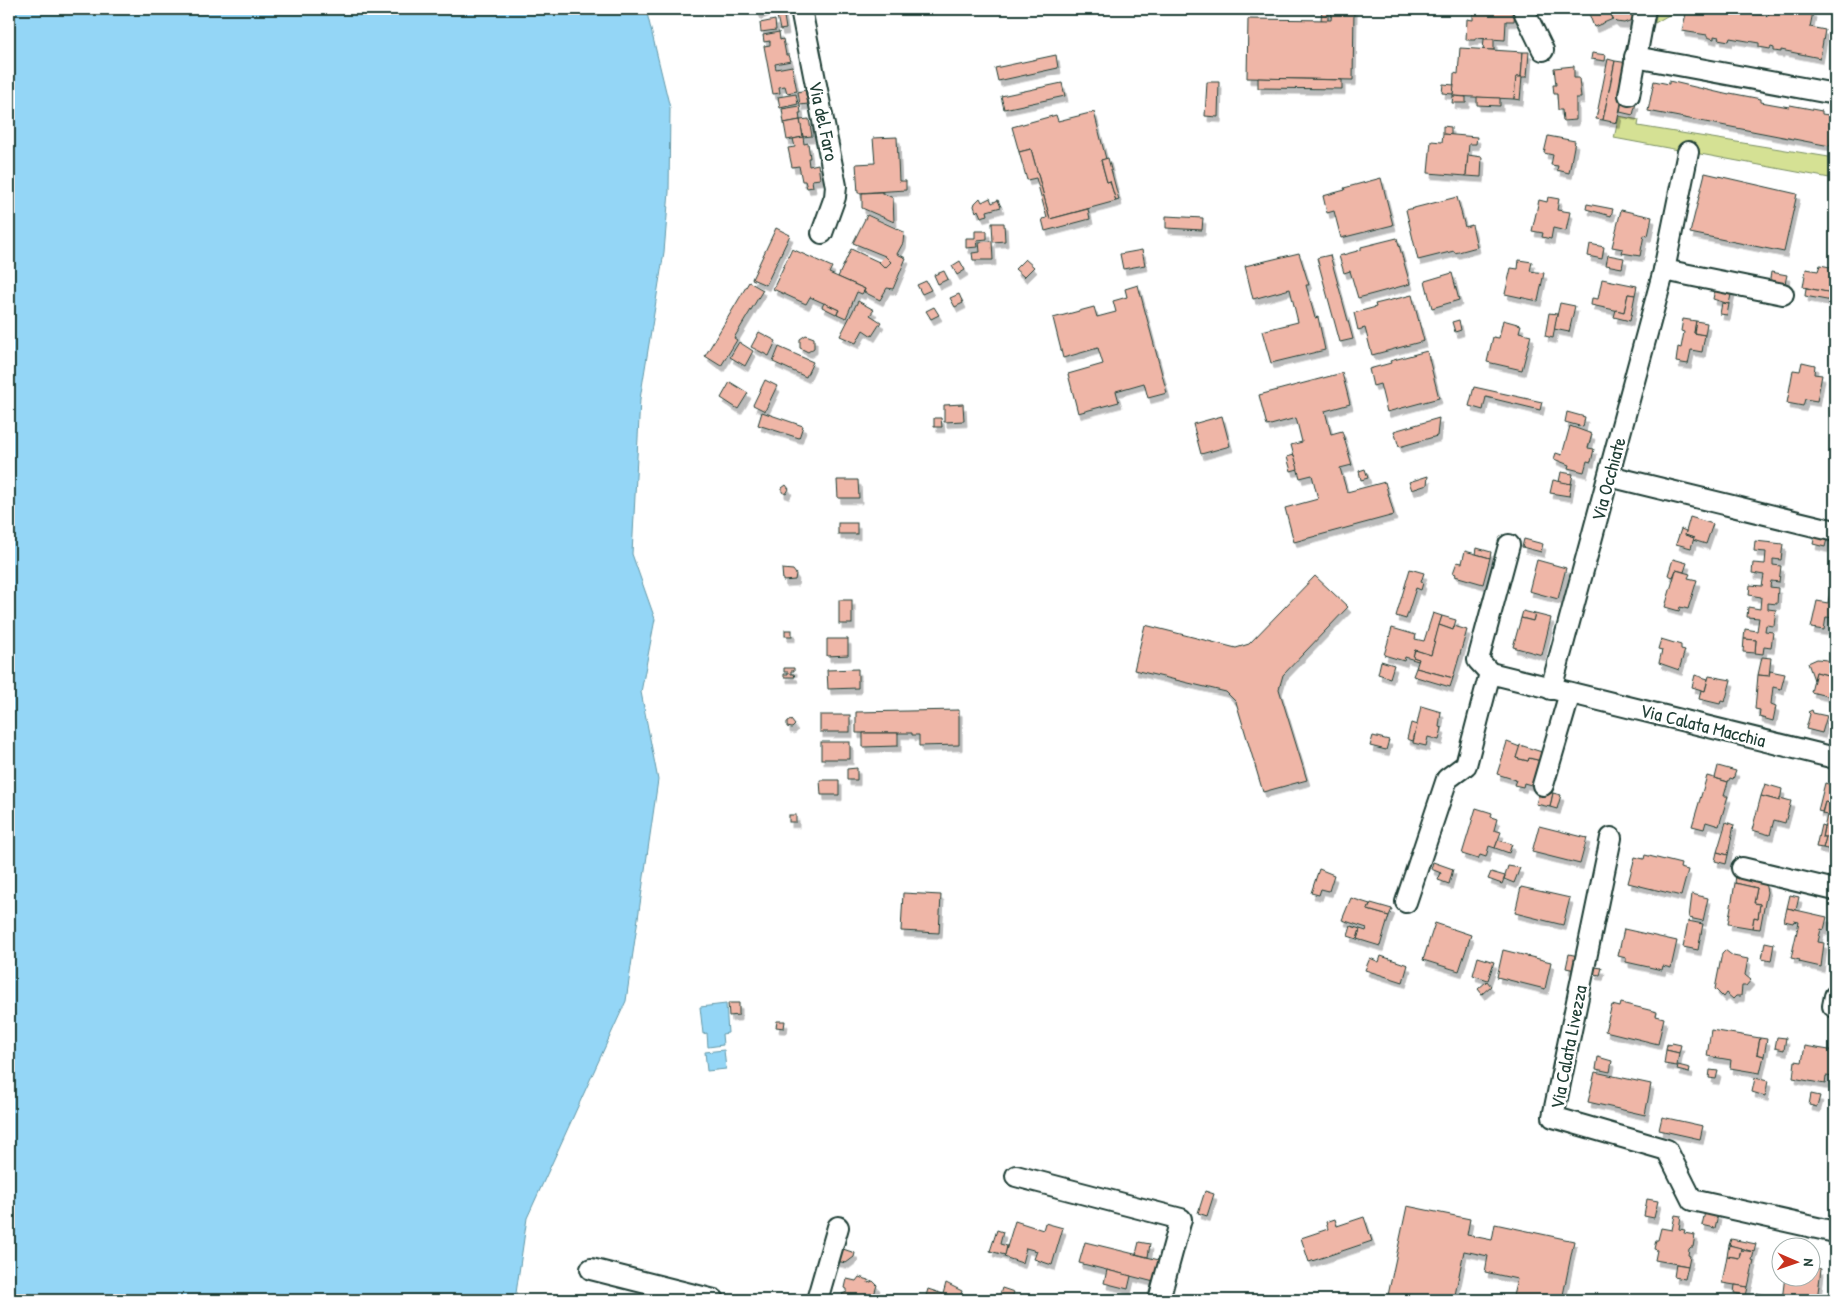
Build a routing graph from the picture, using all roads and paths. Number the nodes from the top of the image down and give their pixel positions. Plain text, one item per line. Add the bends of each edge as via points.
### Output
1 (800, 9) edge
2 (1523, 9) edge
3 (1645, 9) edge
4 (1544, 50) dead end
5 (1635, 57) junction
6 (1834, 90) edge
7 (1629, 95) dead end
8 (1688, 152) dead end
9 (822, 233) dead end
10 (1664, 270) junction
11 (1783, 294) dead end
12 (1609, 476) junction
13 (1835, 531) edge
14 (1509, 545) dead end
15 (1490, 673) junction
16 (1561, 691) junction
17 (1835, 758) edge
18 (1543, 785) dead end
19 (1611, 838) dead end
20 (1742, 868) dead end
21 (1835, 890) edge
22 (1406, 902) dead end
23 (1835, 996) edge
24 (1835, 1007) edge
25 (1016, 1176) dead end
26 (838, 1227) dead end
27 (1835, 1232) edge
28 (591, 1269) dead end
29 (714, 1300) edge
30 (817, 1300) edge
31 (1158, 1300) edge

1 - 9 street, Via del Faro via 836,186
2 - 4 street
3 - 5 street
5 - 6 street
5 - 7 street
8 - 10 street, Via Occhiate
10 - 11 street
10 - 12 street, Via Occhiate
12 - 13 street
12 - 16 street, Via Occhiate
14 - 15 street via 1478,660
15 - 16 street, Via Calata Macchia
15 - 22 street via 1466,765 1447,779
16 - 17 street, Via Calata Macchia
16 - 18 street
19 - 27 street, Via Calata Livezza via 1552,1117 1667,1150 1692,1200
20 - 21 street
23 - 24 street
25 - 31 street via 1181,1219
26 - 30 street
28 - 29 street

